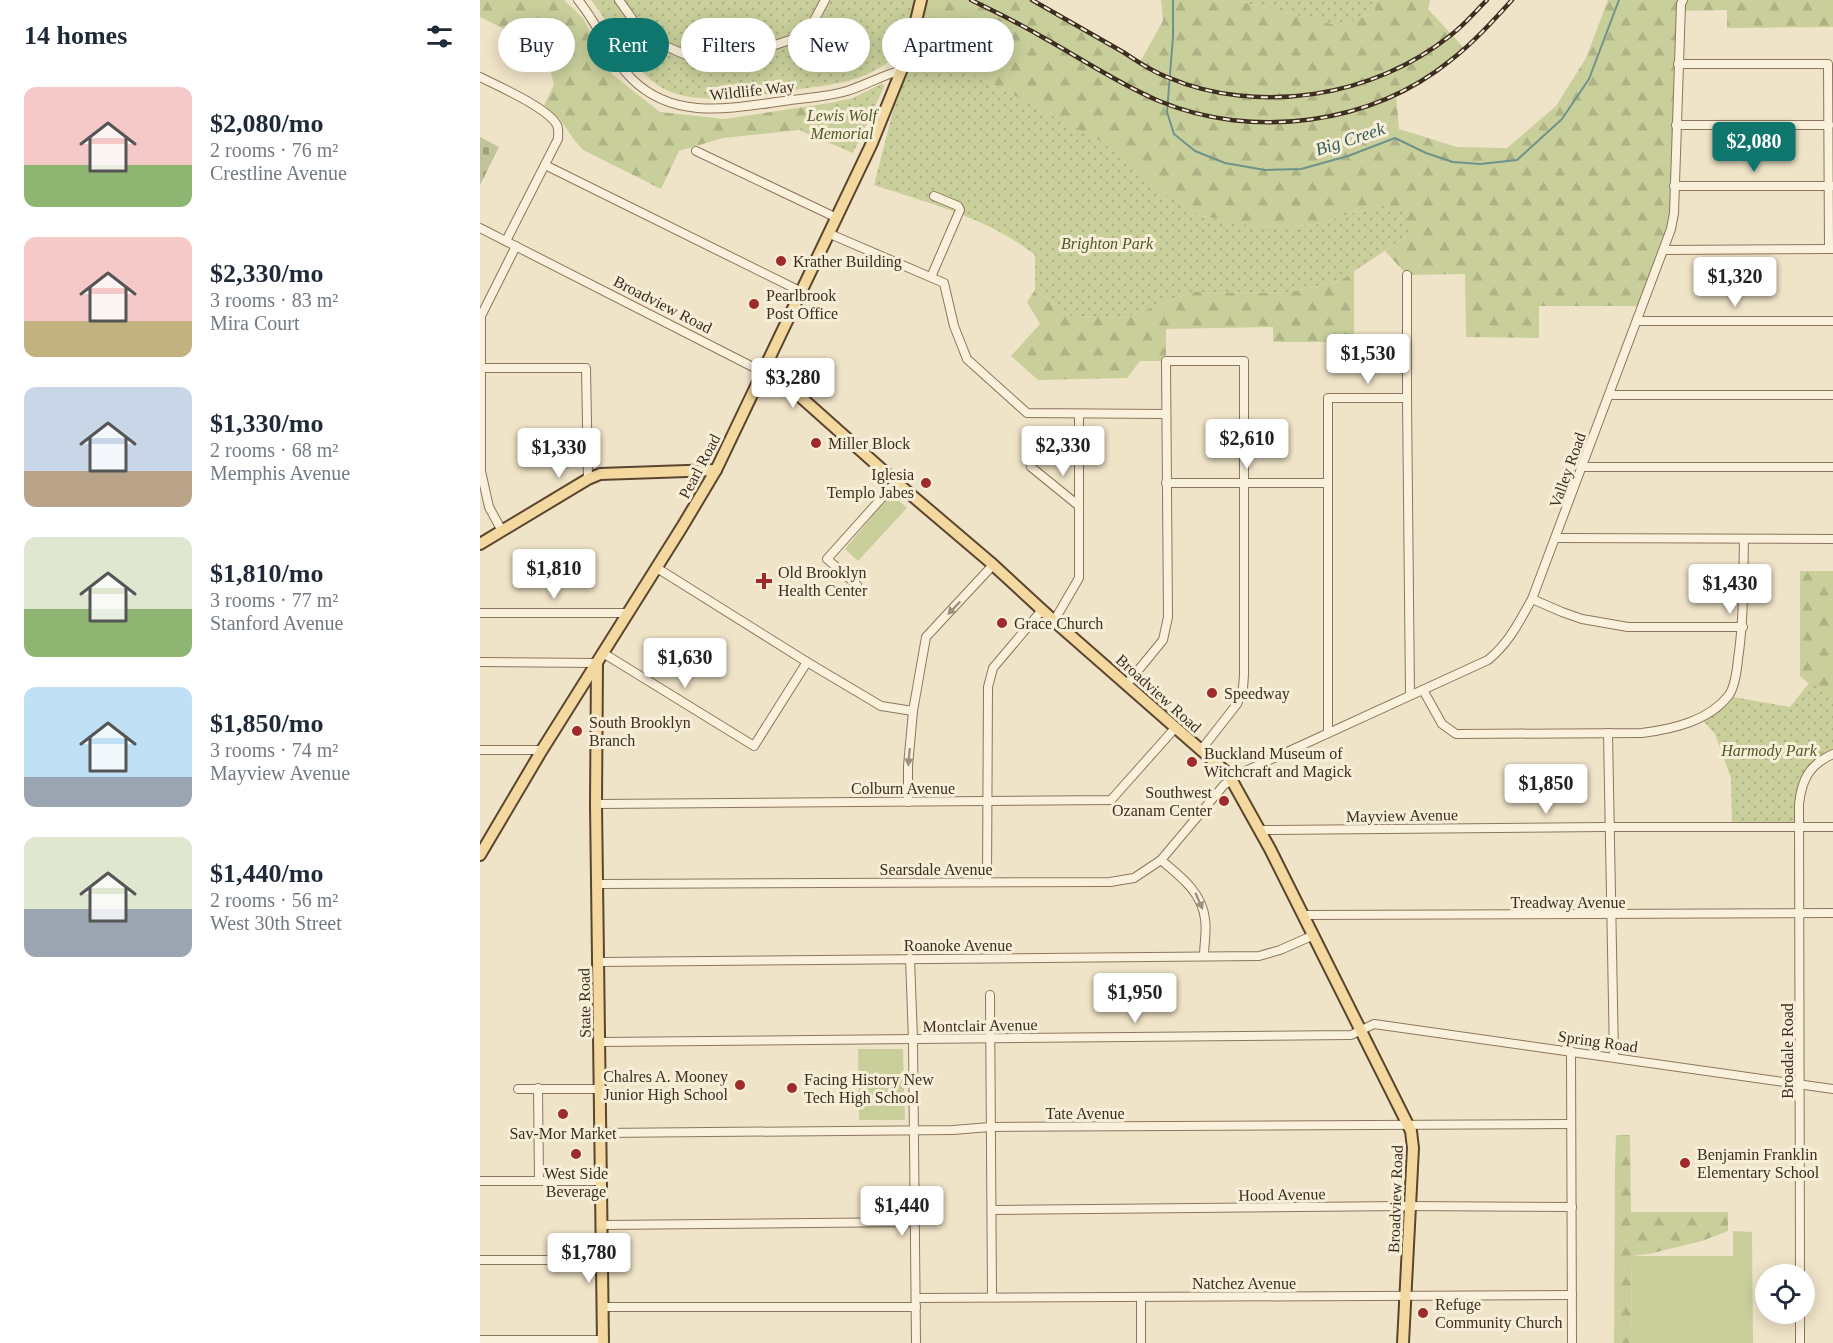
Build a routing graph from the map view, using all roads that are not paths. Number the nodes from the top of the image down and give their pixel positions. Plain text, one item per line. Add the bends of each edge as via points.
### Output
1 (578, 0) edge
2 (619, 0) edge
3 (825, 0) edge
4 (921, 0) edge
5 (1683, 0) edge
6 (917, 18) edge
7 (1678, 64) junction
8 (897, 72) edge
9 (901, 72) edge
10 (480, 76) edge
11 (1676, 125) junction
12 (1829, 125) junction
13 (696, 151) dead end
14 (545, 165) junction
15 (1674, 186) junction
16 (1831, 186) edge
17 (934, 196) dead end
18 (837, 218) junction
19 (480, 228) edge
20 (830, 234) junction
21 (506, 241) junction
22 (516, 246) junction
23 (1831, 249) edge
24 (1664, 250) junction
25 (1407, 275) dead end
26 (931, 277) junction
27 (802, 292) junction
28 (1637, 321) junction
29 (1833, 321) edge
30 (481, 368) edge
31 (764, 370) junction
32 (1610, 395) junction
33 (1833, 395) edge
34 (1407, 398) junction
35 (1079, 414) junction
36 (1166, 414) junction
37 (1833, 466) edge
38 (1031, 467) dead end
39 (1583, 467) junction
40 (716, 470) junction
41 (588, 479) junction
42 (896, 482) junction
43 (1166, 483) junction
44 (1245, 483) junction
45 (1328, 483) junction
46 (1079, 506) junction
47 (502, 531) junction
48 (1556, 538) junction
49 (1744, 539) junction
50 (1833, 539) edge
51 (480, 544) edge
52 (993, 565) junction
53 (657, 568) junction
54 (857, 585) dead end
55 (1532, 599) junction
56 (1042, 610) junction
57 (480, 613) edge
58 (628, 613) junction
59 (1054, 621) junction
60 (1743, 627) junction
61 (603, 653) junction
62 (480, 662) edge
63 (807, 662) junction
64 (597, 663) junction
65 (1127, 684) junction
66 (1423, 690) junction
67 (1410, 695) junction
68 (913, 711) junction
69 (1176, 727) junction
70 (1328, 733) junction
71 (1608, 733) junction
72 (480, 750) edge
73 (542, 750) junction
74 (1201, 750) junction
75 (1833, 754) edge
76 (1231, 779) junction
77 (908, 802) junction
78 (988, 802) junction
79 (596, 804) junction
80 (1609, 827) junction
81 (1800, 827) junction
82 (1833, 827) edge
83 (1260, 830) junction
84 (482, 850) edge
85 (1161, 860) junction
86 (987, 882) junction
87 (598, 884) junction
88 (1800, 913) junction
89 (1833, 913) edge
90 (1304, 915) junction
91 (1611, 915) junction
92 (1314, 935) junction
93 (1203, 956) junction
94 (910, 958) junction
95 (598, 962) junction
96 (990, 995) dead end
97 (1361, 1029) junction
98 (990, 1038) junction
99 (913, 1040) junction
100 (599, 1042) junction
101 (1571, 1051) junction
102 (1614, 1057) junction
103 (1800, 1084) junction
104 (538, 1088) junction
105 (518, 1089) dead end
106 (600, 1089) junction
107 (1833, 1089) edge
108 (1570, 1124) junction
109 (1409, 1125) junction
110 (990, 1127) junction
111 (913, 1130) junction
112 (601, 1133) junction
113 (480, 1181) edge
114 (538, 1181) junction
115 (602, 1181) junction
116 (1410, 1206) junction
117 (1572, 1207) junction
118 (992, 1210) junction
119 (915, 1222) junction
120 (602, 1224) junction
121 (480, 1260) edge
122 (602, 1260) junction
123 (1800, 1264) edge
124 (1406, 1295) junction
125 (1572, 1295) junction
126 (992, 1297) junction
127 (1141, 1297) junction
128 (916, 1298) junction
129 (916, 1307) junction
130 (603, 1308) junction
131 (1800, 1324) edge
132 (480, 1340) edge
133 (603, 1342) edge
134 (916, 1343) edge
135 (1141, 1343) edge
136 (1403, 1343) edge
137 (1572, 1343) edge
138 (1800, 1343) edge

1 - 8 street, Wildlife Way via 633,81 649,93 687,108 733,108 843,92
2 - 3 street via 645,37 695,59 758,51 794,39 808,32
4 - 6 main road, Pearl Road
5 - 7 street, Valley Road
7 - 11 street, Valley Road
7 - 12 street via 1828,64
9 - 18 main road, Pearl Road
10 - 14 street via 529,101 557,124 558,139
11 - 12 street
11 - 15 street, Valley Road
12 - 16 street
13 - 18 street
14 - 21 street
14 - 27 street
15 - 16 street
15 - 24 street, Valley Road via 1674,215
16 - 23 street
17 - 26 street via 960,210
18 - 20 main road, Pearl Road
19 - 21 street, Broadview Road
20 - 26 street
20 - 27 main road, Pearl Road
21 - 22 street, Broadview Road
22 - 30 street via 481,316
22 - 31 street, Broadview Road
23 - 24 street
24 - 28 street, Valley Road
25 - 34 street
26 - 35 street via 944,283 967,359 1027,413
27 - 31 main road, Pearl Road
28 - 29 street
28 - 32 street, Valley Road
30 - 41 street via 586,368
30 - 47 street via 481,471 489,507
31 - 40 main road, Pearl Road
31 - 42 main road, Broadview Road via 776,375
32 - 33 street
32 - 39 street, Valley Road
34 - 45 street via 1328,398
34 - 67 street
35 - 36 street
35 - 46 street
36 - 43 street
36 - 44 street via 1166,361 1244,361
37 - 39 street
38 - 46 street
39 - 48 street, Valley Road
40 - 41 main road via 616,472
40 - 53 main road, Pearl Road
41 - 47 main road
42 - 52 main road, Broadview Road
42 - 54 street via 827,559
43 - 44 street
43 - 65 street via 1168,617 1162,640
44 - 45 street
44 - 74 street via 1243,688 1238,704
45 - 70 street
46 - 59 street via 1079,578
47 - 51 main road
48 - 49 street
48 - 55 street, Valley Road
49 - 50 street
49 - 60 street
52 - 56 main road, Broadview Road
52 -> 68 street via 926,637
53 - 58 main road, Pearl Road
53 - 63 street
55 - 60 street via 1582,619 1620,626
55 - 66 street, Valley Road via 1512,636 1488,660
56 - 59 main road, Broadview Road
56 - 78 street via 993,668 988,687
57 - 58 street
58 - 61 main road, Pearl Road
59 - 65 main road, Broadview Road
60 - 71 street via 1730,693 1716,708 1661,731
61 - 63 street via 754,746
61 - 64 main road, Pearl Road
62 - 64 street
63 - 68 street via 882,706
64 - 73 main road, Pearl Road
64 - 79 main road, State Road
65 - 69 main road, Broadview Road
66 - 67 street, Valley Road
66 - 71 street via 1442,724 1456,734
67 - 70 street, Valley Road
68 -> 77 street
69 - 74 main road, Broadview Road
69 - 78 street, Colburn Avenue via 1111,800
70 - 76 street, Valley Road
71 - 80 street
72 - 73 street
73 - 84 main road, Pearl Road
74 - 76 main road, Broadview Road
75 - 81 street, Broadale Road via 1816,765 1803,781
76 - 83 main road, Broadview Road
76 - 85 street, Searsdale Avenue
77 - 78 street, Colburn Avenue
77 - 79 street, Colburn Avenue
78 - 86 street
79 - 87 main road, State Road
80 - 81 street, Mayview Avenue
80 - 83 street, Mayview Avenue
80 - 91 street
81 - 82 street, Mayview Avenue
81 - 88 street, Broadale Road
83 - 90 main road, Broadview Road
85 - 86 street, Searsdale Avenue via 1134,878 1110,882
85 -> 93 street via 1193,889 1200,901 1205,919
86 - 87 street, Searsdale Avenue
87 - 95 main road, State Road
88 - 89 street, Treadway Avenue
88 - 91 street, Treadway Avenue
88 - 103 street, Broadale Road
90 - 91 street, Treadway Avenue
90 - 92 main road, Broadview Road
91 - 102 street
92 - 93 street, Roanoke Avenue via 1259,956
92 - 97 main road, Broadview Road
93 - 94 street, Roanoke Avenue
94 - 95 street, Roanoke Avenue
94 - 99 street
95 - 100 main road, State Road
96 - 98 street
97 - 98 street, Montclair Avenue via 1351,1035
97 - 101 street, Spring Road via 1374,1024
97 - 109 main road, Broadview Road
98 - 99 street, Montclair Avenue
98 - 110 street
99 - 100 street, Montclair Avenue
99 - 111 street
100 - 106 main road, State Road
101 - 102 street, Spring Road
101 - 108 street
102 - 103 street, Spring Road
103 - 107 street, Spring Road
103 - 123 street, Broadale Road
104 - 105 street
104 - 106 street
104 - 114 street
106 - 112 main road, State Road
108 - 109 street, Tate Avenue
108 - 117 street
109 - 110 street, Tate Avenue
109 - 116 main road, Broadview Road via 1413,1148
110 - 111 street, Tate Avenue
110 - 118 street
111 - 112 street, Tate Avenue
111 - 119 street
112 - 115 main road, State Road
113 - 114 street
114 - 115 street
115 - 120 main road, State Road
116 - 117 street, Hood Avenue
116 - 118 street, Hood Avenue
116 - 124 main road, Broadview Road
117 - 125 street
118 - 126 street
119 - 120 street
119 - 128 street
120 - 122 main road, State Road
121 - 122 street
122 - 130 main road, State Road
124 - 125 street, Natchez Avenue
124 - 127 street, Natchez Avenue
124 - 136 main road, Broadview Road
125 - 137 street
126 - 127 street, Natchez Avenue
126 - 128 street, Natchez Avenue
127 - 135 street
128 - 129 street
129 - 130 street
129 - 134 street
130 - 133 main road, State Road
131 - 138 street
132 - 133 street

